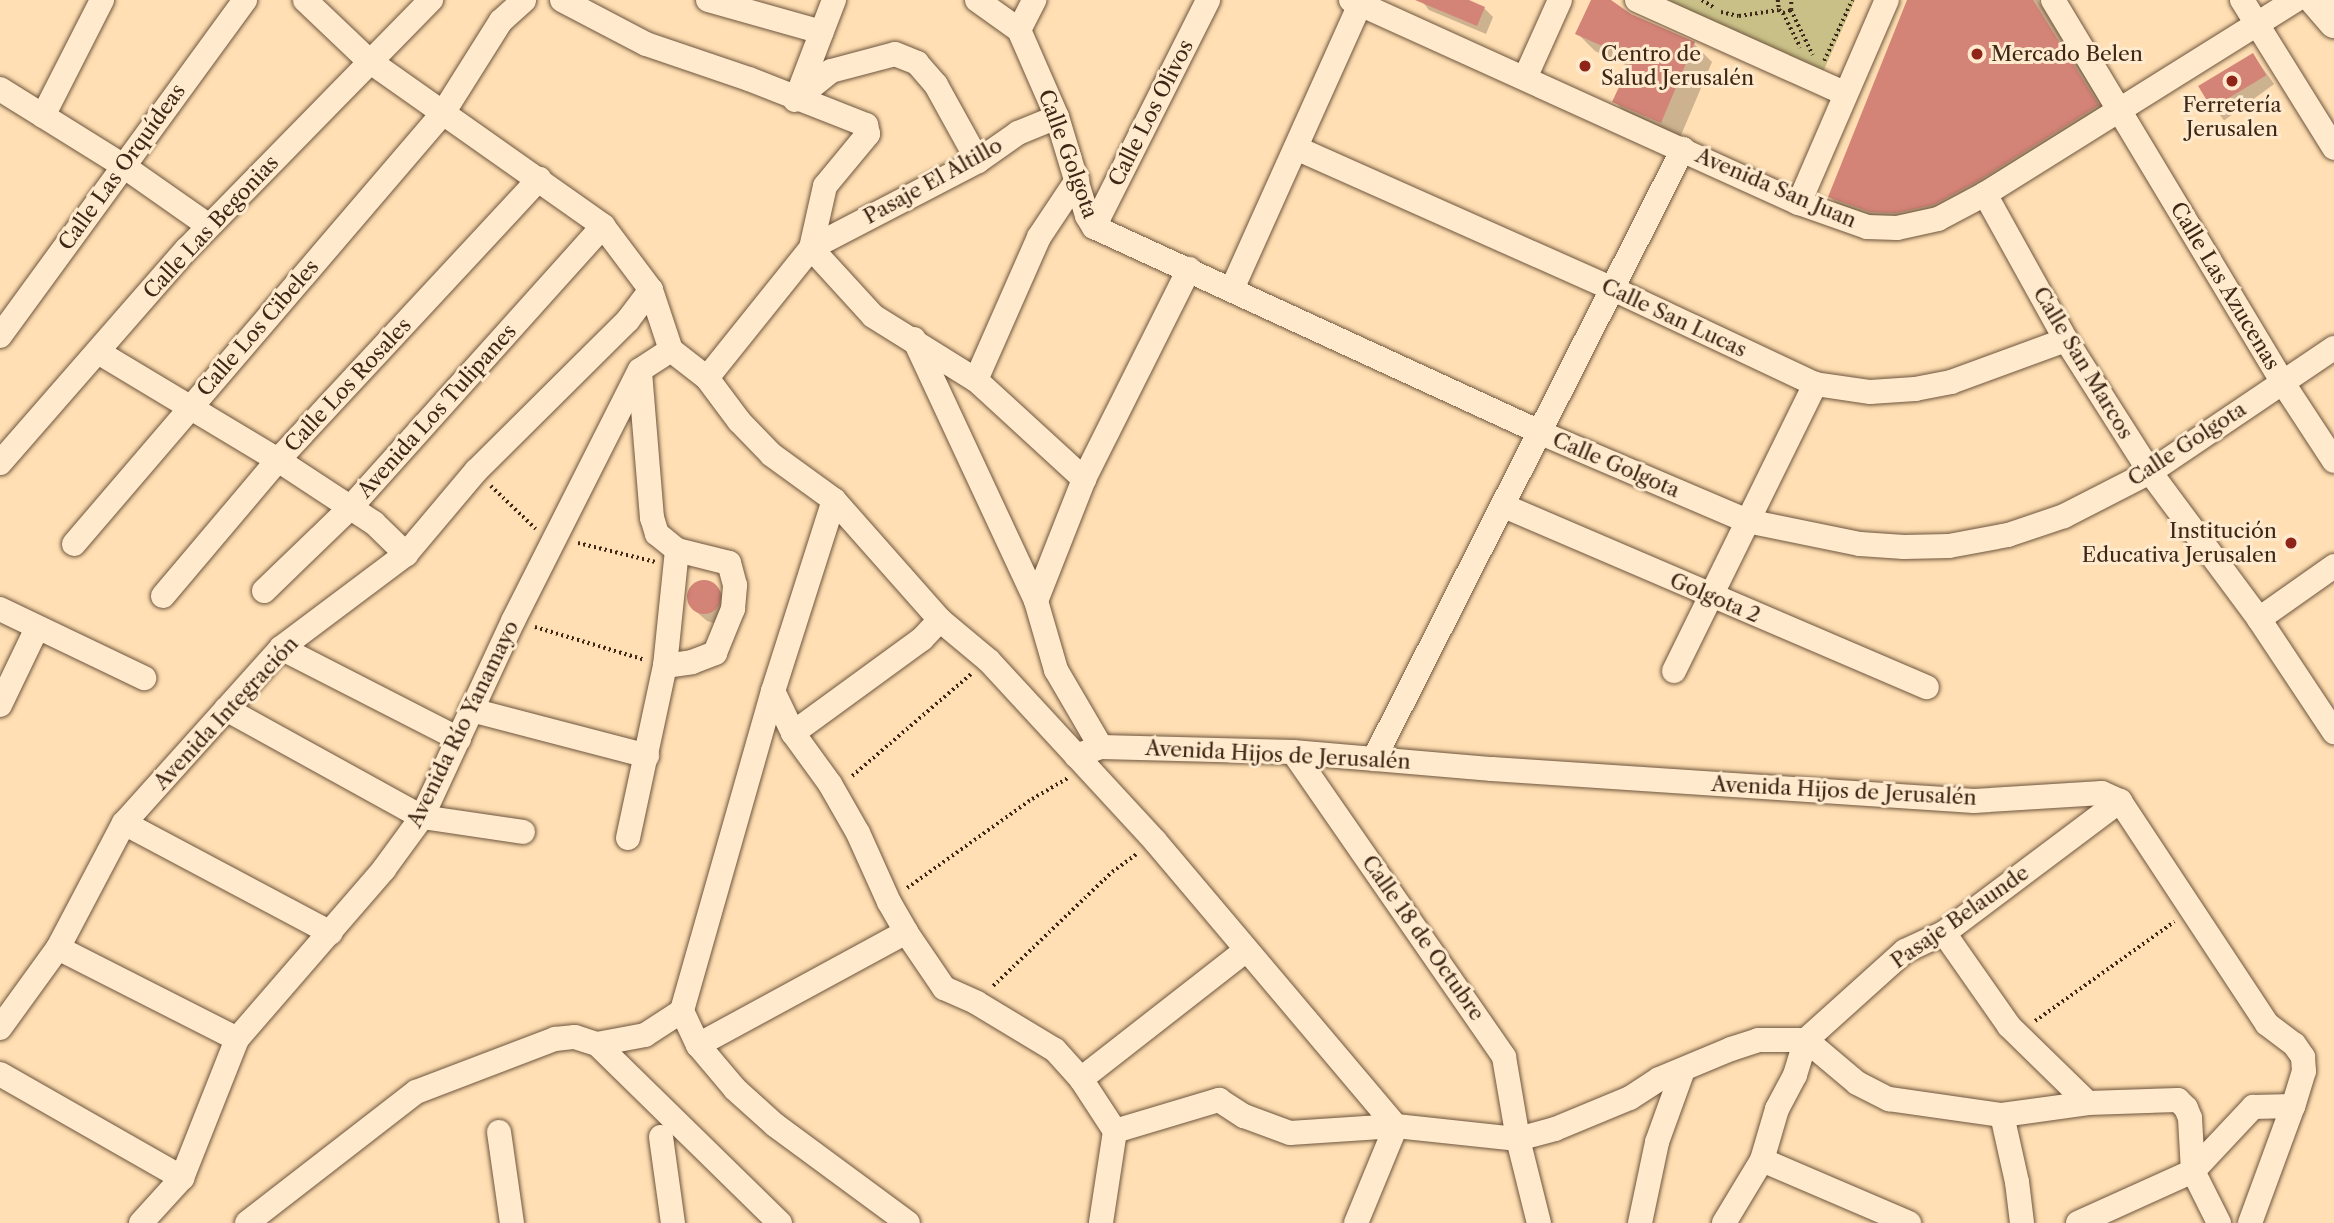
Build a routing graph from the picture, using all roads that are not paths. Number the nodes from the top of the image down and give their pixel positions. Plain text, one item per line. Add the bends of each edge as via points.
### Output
1 (102, 0) edge
2 (244, 0) edge
3 (305, 0) edge
4 (430, 0) edge
5 (524, 0) edge
6 (562, 0) edge
7 (708, 0) edge
8 (834, 0) edge
9 (977, 0) edge
10 (1034, 0) edge
11 (1208, 0) edge
12 (1560, 0) edge
13 (1637, 0) edge
14 (1887, 0) edge
15 (2053, 0) edge
16 (2242, 0) edge
17 (2295, 0) edge
18 (2316, 0) edge
19 (1356, 2) edge
20 (2334, 21) edge
21 (2256, 23) junction
22 (1019, 30) junction
23 (822, 32) junction
24 (368, 60) junction
25 (1525, 78) junction
26 (0, 89) edge
27 (1844, 93) junction
28 (795, 100) junction
29 (2119, 109) junction
30 (443, 113) junction
31 (43, 116) junction
32 (1057, 117) junction
33 (1296, 148) junction
34 (2334, 148) edge
35 (1684, 149) junction
36 (978, 161) junction
37 (122, 165) junction
38 (539, 179) junction
39 (1077, 180) junction
40 (1985, 194) junction
41 (1799, 203) junction
42 (209, 226) junction
43 (603, 226) junction
44 (1094, 227) junction
45 (811, 248) junction
46 (1189, 269) junction
47 (1611, 288) junction
48 (1232, 289) junction
49 (651, 290) junction
50 (0, 336) edge
51 (914, 339) junction
52 (2066, 341) junction
53 (2334, 348) edge
54 (671, 350) junction
55 (97, 352) junction
56 (640, 370) junction
57 (707, 378) junction
58 (976, 380) junction
59 (2283, 383) junction
60 (1815, 384) junction
61 (189, 410) junction
62 (1541, 433) junction
63 (278, 460) junction
64 (2334, 461) edge
65 (0, 463) edge
66 (2150, 472) junction
67 (1084, 479) junction
68 (834, 500) junction
69 (1504, 506) junction
70 (351, 508) junction
71 (1747, 522) junction
72 (74, 544) dead end
73 (677, 550) junction
74 (406, 554) junction
75 (2334, 566) edge
76 (264, 591) dead end
77 (163, 596) dead end
78 (1711, 597) junction
79 (1036, 601) junction
80 (0, 609) edge
81 (2259, 619) junction
82 (940, 620) junction
83 (37, 628) junction
84 (281, 648) junction
85 (665, 666) junction
86 (1674, 671) dead end
87 (144, 678) dead end
88 (1927, 687) dead end
89 (773, 691) junction
90 (0, 705) edge
91 (226, 709) junction
92 (471, 709) junction
93 (2334, 732) edge
94 (793, 733) junction
95 (459, 739) junction
96 (1293, 752) junction
97 (647, 756) junction
98 (1088, 756) junction
99 (1374, 759) junction
100 (2120, 801) junction
101 (422, 817) junction
102 (124, 823) junction
103 (523, 832) dead end
104 (628, 838) dead end
105 (906, 932) junction
106 (331, 933) junction
107 (1944, 933) junction
108 (58, 948) junction
109 (1245, 950) junction
110 (682, 1011) junction
111 (0, 1028) edge
112 (237, 1040) junction
113 (1806, 1040) junction
114 (597, 1044) junction
115 (698, 1045) junction
116 (1683, 1070) junction
117 (0, 1074) edge
118 (1081, 1079) junction
119 (2088, 1103) junction
120 (2293, 1106) junction
121 (2002, 1115) junction
122 (1396, 1126) junction
123 (1115, 1131) junction
124 (499, 1132) dead end
125 (661, 1137) dead end
126 (1518, 1139) junction
127 (1762, 1160) junction
128 (2193, 1171) junction
129 (182, 1178) junction
130 (1642, 1222) edge
131 (141, 1223) edge
132 (247, 1223) edge
133 (512, 1223) edge
134 (673, 1223) edge
135 (780, 1223) edge
136 (908, 1223) edge
137 (1101, 1223) edge
138 (1356, 1223) edge
139 (1539, 1223) edge
140 (1724, 1223) edge
141 (1909, 1223) edge
142 (2022, 1223) edge
143 (2078, 1223) edge
144 (2219, 1223) edge
145 (2250, 1223) edge

1 - 31 street
2 - 37 street, Calle Las Orquídeas
3 - 24 street
4 - 24 street, Calle Las Begonias
5 - 30 street, Calle Los Cibeles via 501,21
6 - 28 street via 646,44
7 - 23 street
8 - 23 street
9 - 22 street
10 - 22 street
11 - 44 street, Calle Los Olivos
12 - 25 street
13 - 27 street
14 - 27 street
15 - 29 street, Calle Las Azucenas
16 - 21 street
17 - 21 street, Avenida San Juan
18 - 20 main road
19 - 25 street, Avenida San Juan
19 - 33 street
21 - 29 street, Avenida San Juan
21 - 34 street
22 - 32 street, Calle Golgota
23 - 28 street
24 - 30 street
24 - 42 street, Calle Las Begonias
25 - 35 street, Avenida San Juan
26 - 31 street
27 - 41 street
28 - 36 street via 831,71 895,54 917,63 936,85
28 - 45 street via 866,125 868,134 825,186
29 - 40 street, Avenida San Juan
29 - 59 street, Calle Las Azucenas
30 - 38 street
30 - 61 street, Calle Los Cibeles
31 - 37 street
32 - 36 street, Pasaje El Altillo via 1018,133
32 - 39 street, Calle Golgota
33 - 47 street, Calle San Lucas
33 - 48 street
35 - 41 street, Avenida San Juan
35 - 47 street
36 - 45 street, Pasaje El Altillo
37 - 42 street
37 - 50 street, Calle Las Orquídeas
38 - 43 street
38 - 63 street, Calle Los Rosales
39 - 44 street, Calle Golgota
39 - 58 street via 1039,237
40 - 41 street, Avenida San Juan via 1938,219 1897,228 1867,227
40 - 52 street, Calle San Marcos
42 - 55 street, Calle Las Begonias
43 - 49 street
43 - 70 street, Avenida Los Tulipanes
44 - 46 street, Calle Golgota
45 - 51 street via 873,316
45 - 57 street
46 - 48 street, Calle Golgota
46 - 67 street
47 - 60 street, Calle San Lucas
47 - 62 street
48 - 62 street, Calle Golgota
49 - 54 street
49 - 74 street, Avenida Integración via 628,320 476,471
51 - 58 street
51 - 79 street
52 - 60 street, Calle San Lucas via 1951,382 1915,389 1870,392
52 - 66 street, Calle San Marcos
53 - 59 street, Calle Golgota
54 - 56 street
54 - 57 street
55 - 61 street
55 - 65 street, Calle Las Begonias
56 - 73 street via 652,518 657,534
56 - 92 street, Avenida Río Yanamayo
57 - 68 street via 772,455
58 - 67 street
59 - 64 street, Calle Las Azucenas
59 - 66 street, Calle Golgota
60 - 71 street
61 - 63 street
61 - 72 street, Calle Los Cibeles
62 - 69 street
62 - 71 street, Calle Golgota
63 - 70 street
63 - 77 street, Calle Los Rosales
66 - 71 street, Calle Golgota via 2064,516 2008,535 1949,546 1860,544
66 - 81 street, Calle San Marcos
67 - 79 street
68 - 82 street
68 - 89 street
69 - 78 street, Golgota 2
69 - 99 street
70 - 74 street
70 - 76 street, Avenida Los Tulipanes
71 - 78 street
73 - 85 street
73 - 85 street via 729,563 735,584 733,610 715,653
74 - 84 street, Avenida Integración
75 - 81 street
78 - 86 street
78 - 88 street, Golgota 2
79 - 98 street
80 - 83 street
81 - 93 street, Calle San Marcos
82 - 94 street via 922,639
82 - 98 street
83 - 87 street
83 - 90 street
84 - 91 street, Avenida Integración
84 - 95 street
85 - 97 street
89 - 94 street
89 - 110 street
91 - 101 street
91 - 102 street, Avenida Integración
92 - 95 street, Avenida Río Yanamayo
92 - 97 street
94 - 105 street via 858,832
95 - 101 street, Avenida Río Yanamayo
96 - 98 street, Avenida Hijos de Jerusalén
96 - 99 street, Avenida Hijos de Jerusalén
96 - 126 street, Calle 18 de Octubre via 1504,1057
97 - 104 street
98 - 109 street
99 - 100 street, Avenida Hijos de Jerusalén via 1974,800 2102,793
100 - 107 street, Pasaje Belaunde
100 - 120 street via 2267,1024 2294,1044 2303,1057 2304,1071
101 - 103 street
101 - 106 street, Avenida Río Yanamayo
102 - 106 street
102 - 108 street, Avenida Integración
105 - 115 street
105 - 118 street via 944,988 1055,1050
106 - 112 street, Avenida Río Yanamayo
107 - 113 street, Pasaje Belaunde via 1905,951
107 - 119 street via 2017,1034
108 - 111 street, Avenida Integración
108 - 112 street
109 - 118 street
109 - 122 street
110 - 114 street via 645,1035
110 - 115 street
112 - 129 street, Avenida Río Yanamayo
113 - 116 street via 1758,1040
113 - 121 street via 1857,1083 1889,1099
113 - 127 street
114 - 132 street via 575,1037 555,1039 416,1092
114 - 135 street
115 - 136 street via 735,1089 775,1125
116 - 126 street via 1630,1098
116 - 130 street via 1657,1142
117 - 129 street
118 - 123 street
119 - 121 street
119 - 128 street via 2178,1100 2190,1118
120 - 128 street via 2253,1107
120 - 145 street
121 - 142 street
122 - 123 street via 1290,1132 1244,1116 1219,1100
122 - 126 street
122 - 138 street
123 - 137 street
124 - 133 street
125 - 134 street
126 - 139 street, Calle 18 de Octubre
127 - 140 street
127 - 141 street
128 - 143 street
128 - 144 street
129 - 131 street, Avenida Río Yanamayo

